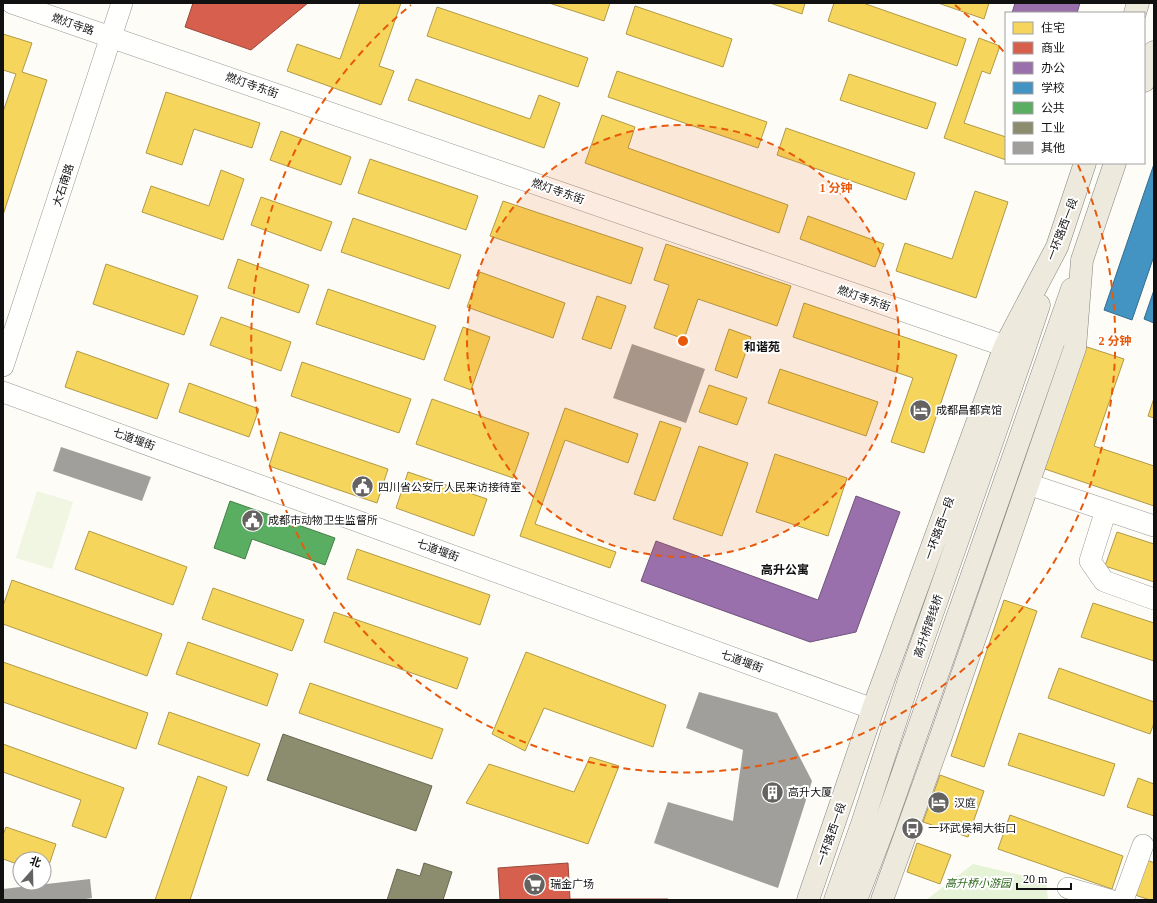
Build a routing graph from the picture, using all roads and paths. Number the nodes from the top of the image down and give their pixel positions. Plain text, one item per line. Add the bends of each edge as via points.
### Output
1 (12, 3) edge
2 (122, 3) edge
3 (111, 36) junction
4 (1154, 52) edge
5 (1145, 77) edge
6 (1085, 164) edge
7 (1115, 164) edge
8 (1082, 260) junction
9 (1014, 350) junction
10 (3, 366) edge
11 (3, 392) edge
12 (1028, 484) junction
13 (1106, 510) junction
14 (1154, 526) edge
15 (1154, 598) edge
16 (873, 709) junction
17 (1142, 845) dead end
18 (1068, 888) dead end
19 (808, 900) edge
20 (835, 900) edge
21 (856, 900) edge
22 (882, 900) edge
23 (1110, 900) edge
24 (1123, 900) edge

1 - 3 street, 燃灯寺路
2 - 3 street, 大石南路
3 - 9 street, 燃灯寺东街
3 - 10 street, 大石南路
4 - 5 main road
6 - 9 main road, 一环路西一段 via 1057,247
7 - 8 main road
8 - 12 main road via 1076,348
8 - 21 main road via 884,827
9 - 16 main road, 一环路西一段
9 - 20 main road, 高升桥跨线桥 via 909,680
11 - 16 street, 七道堰街
12 - 13 street
12 - 22 main road
13 - 14 street
13 - 15 street via 1090,561 1104,581
16 - 19 main road, 一环路西一段
17 - 24 street
18 - 23 street

